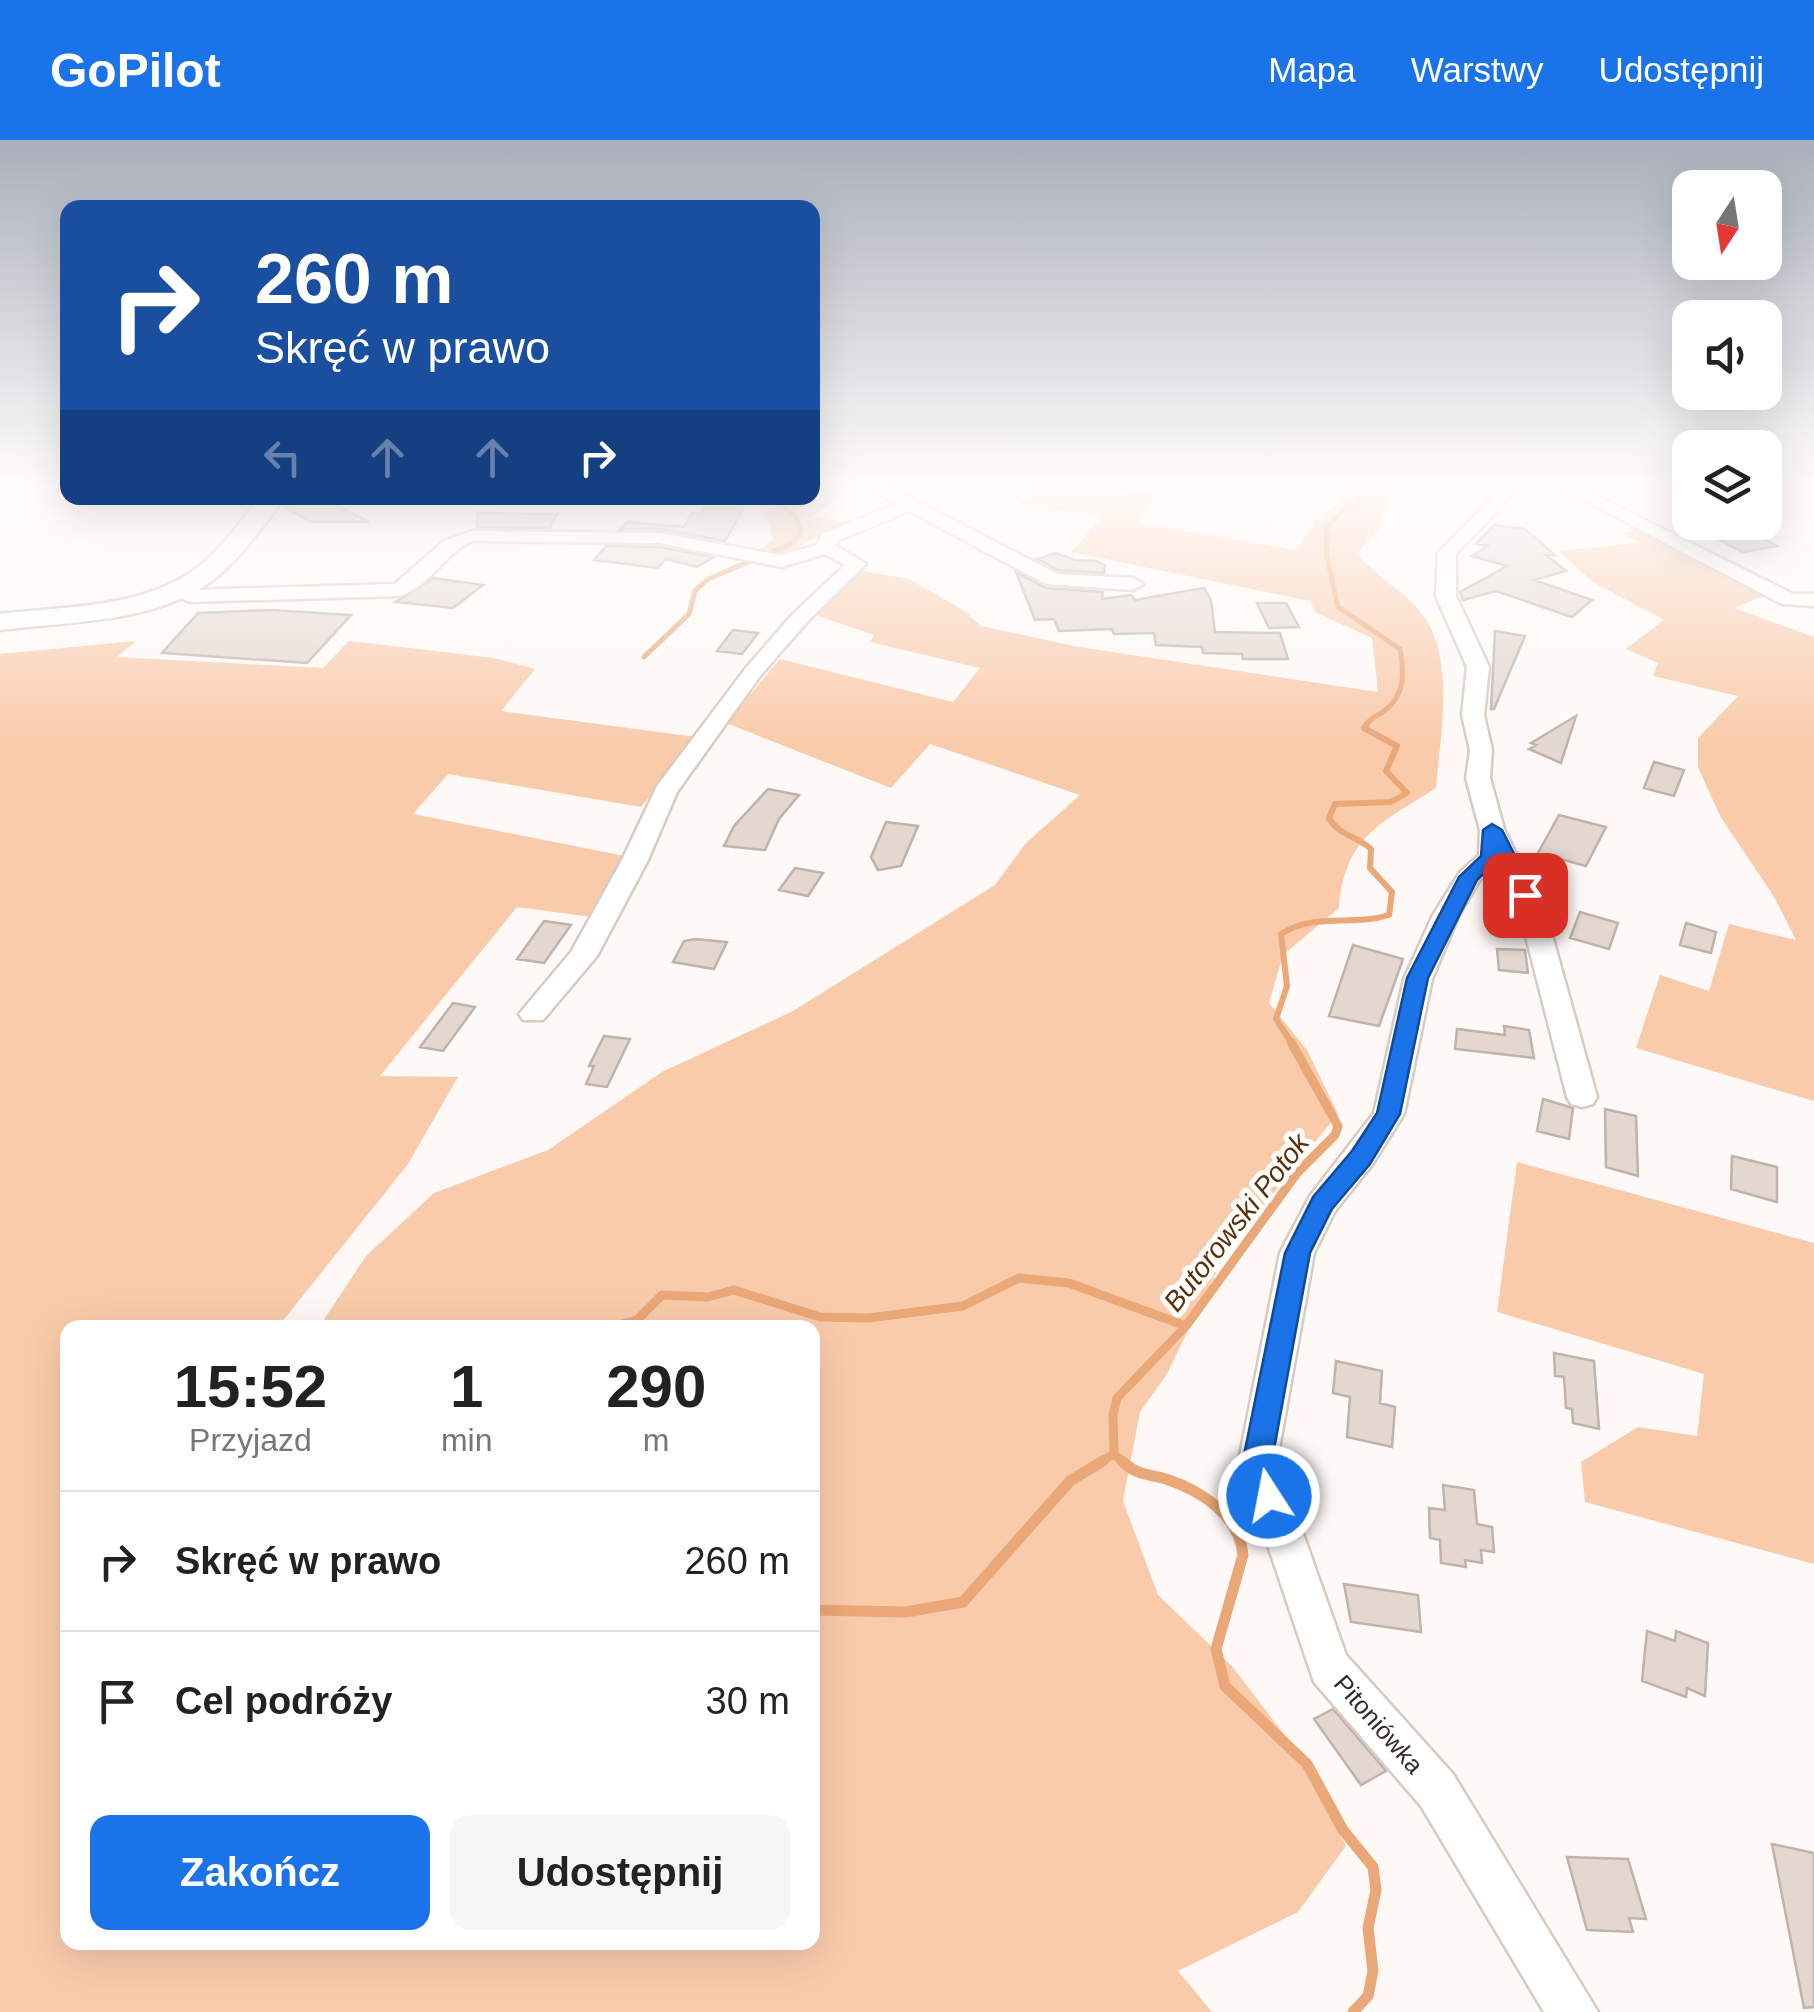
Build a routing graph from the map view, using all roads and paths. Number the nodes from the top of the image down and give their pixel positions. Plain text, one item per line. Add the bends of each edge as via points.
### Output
1 (208, 570) edge
2 (425, 570) edge
3 (850, 570) edge
4 (1034, 570) edge
5 (1447, 570) edge
6 (1732, 570) edge
7 (1133, 584) dead end
8 (177, 591) junction
9 (1814, 600) edge
10 (0, 622) edge
11 (1492, 830) junction
12 (532, 1014) dead end
13 (1582, 1097) dead end
14 (1573, 2012) edge

1 - 8 street
2 - 8 street via 399,590 190,596
3 - 12 street via 753,672 665,791 583,956
4 - 7 street via 1052,580
5 - 11 street via 1446,596 1478,667 1478,778
6 - 9 street via 1790,600
8 - 10 street
11 - 13 street via 1534,917
11 - 14 street, Pitoniówka via 1490,858 1468,877 1418,978 1389,1114 1322,1204 1298,1253 1258,1460 1329,1667 1436,1790

